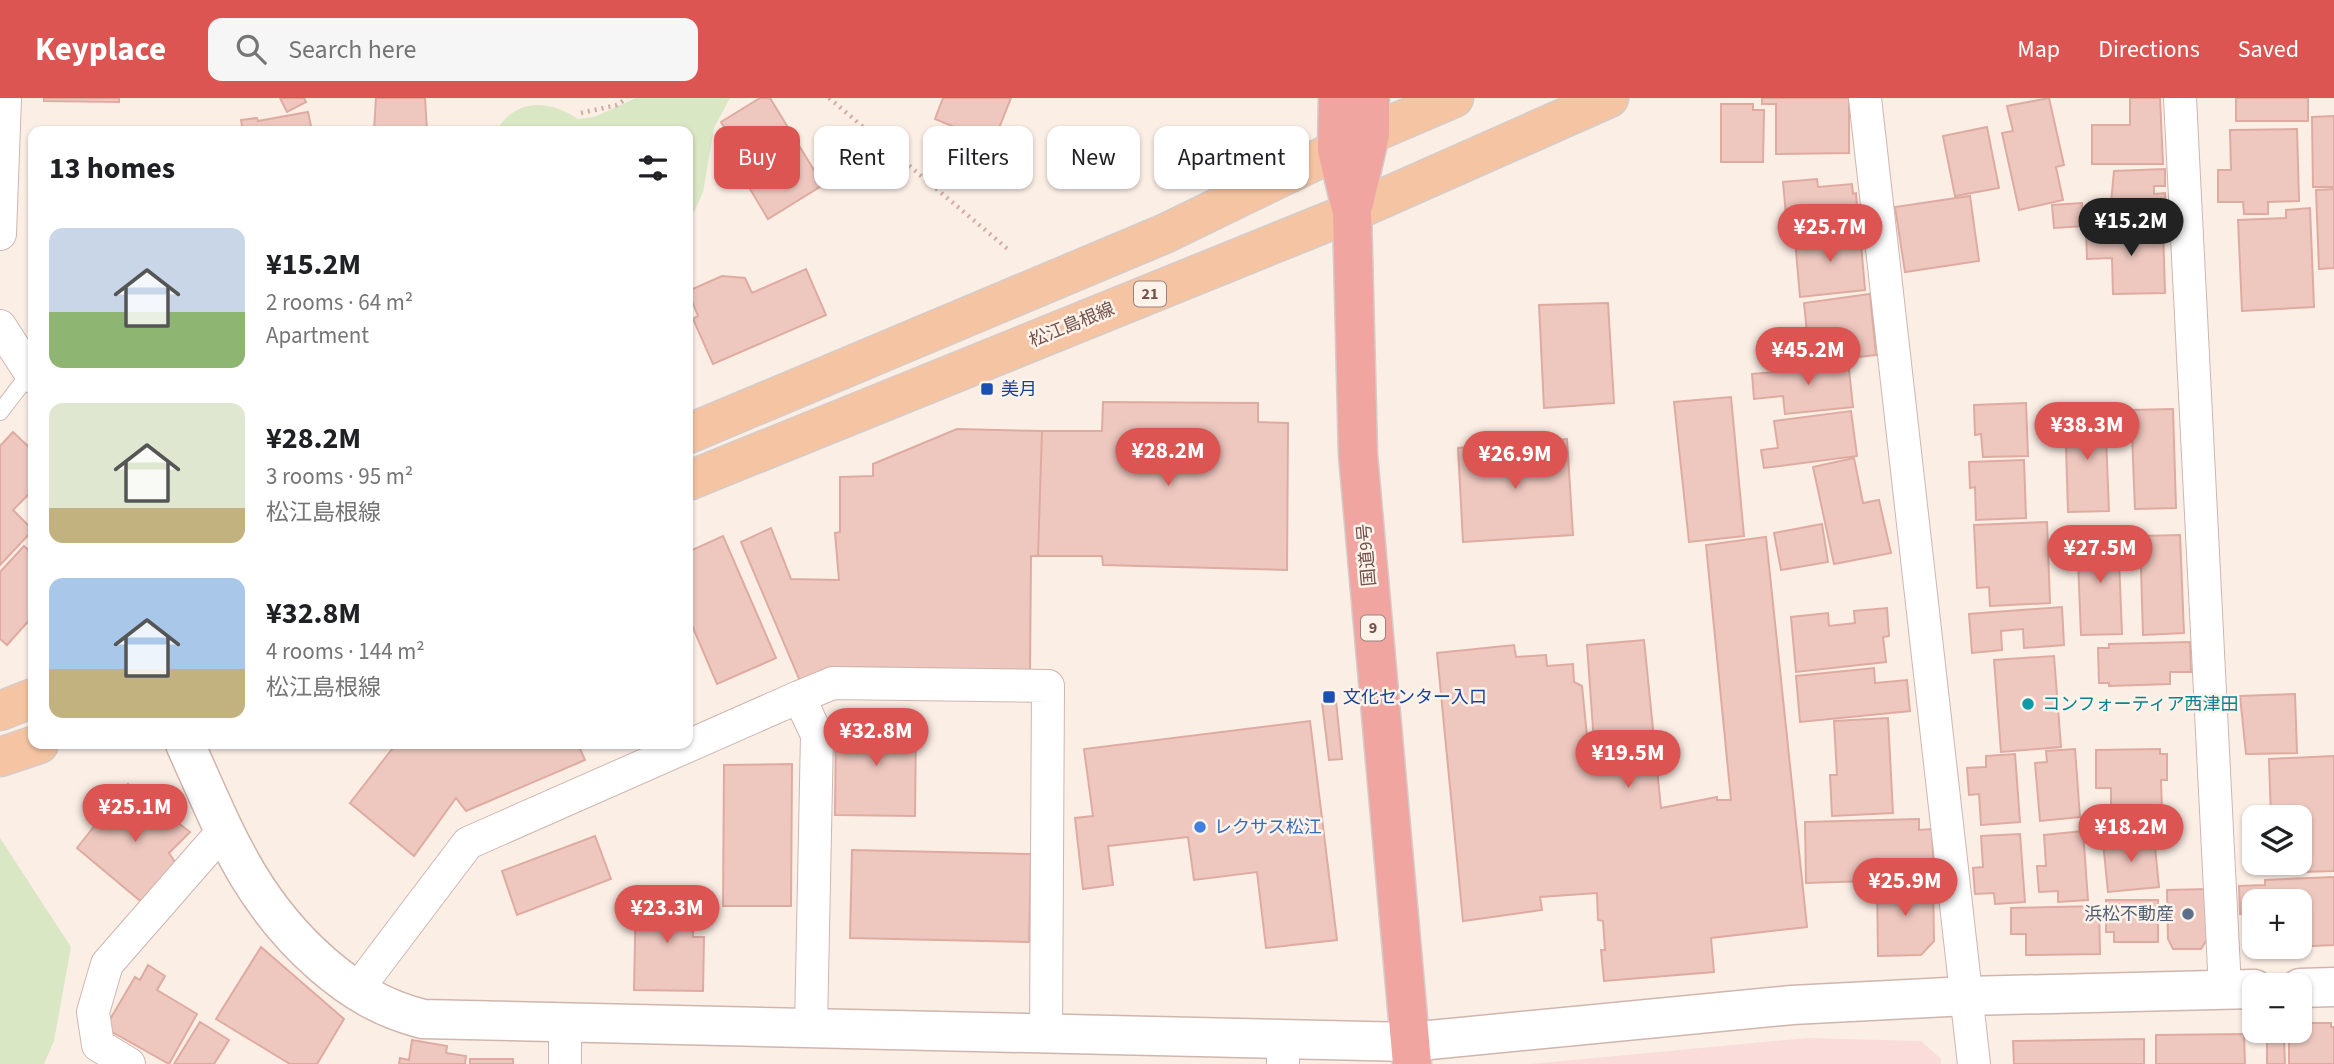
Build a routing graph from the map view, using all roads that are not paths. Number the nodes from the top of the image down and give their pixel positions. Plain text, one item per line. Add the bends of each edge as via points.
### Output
1 (5, 98) edge
2 (1338, 98) edge
3 (1454, 98) edge
4 (1609, 98) edge
5 (1866, 98) edge
6 (2180, 98) edge
7 (1359, 127) edge
8 (1352, 212) junction
9 (0, 234) edge
10 (0, 326) edge
11 (28, 369) edge
12 (28, 380) edge
13 (0, 412) edge
14 (693, 432) edge
15 (693, 479) edge
16 (799, 697) junction
17 (28, 700) edge
18 (0, 711) edge
19 (693, 744) edge
20 (28, 748) edge
21 (187, 749) edge
22 (681, 749) edge
23 (0, 757) edge
24 (224, 830) junction
25 (2334, 987) edge
26 (2312, 988) edge
27 (2239, 989) edge
28 (356, 990) junction
29 (1967, 996) junction
30 (565, 1024) junction
31 (811, 1028) junction
32 (1046, 1034) junction
33 (1283, 1052) edge
34 (1410, 1053) edge
35 (92, 1055) edge
36 (129, 1064) edge
37 (565, 1064) edge
38 (1974, 1064) edge

1 - 9 street
2 - 7 highway, 国道9号 / 9
3 - 7 main road
4 - 8 main road, 松江島根線 / 21
5 - 29 street
6 - 27 street
7 - 8 highway, 国道9号 / 9
7 - 14 main road via 1164,234
8 - 15 main road, 松江島根線 / 21
8 - 34 highway, 国道9号 / 9 via 1358,455
10 - 11 street
12 - 13 lane
16 - 19 street
16 - 31 street via 817,735
16 - 32 street via 833,683 1048,685
17 - 18 main road
20 - 23 main road
21 - 24 street
22 - 28 street via 468,843
24 - 28 street via 239,863 278,922
24 - 35 street via 107,964 93,1012
25 - 26 street
27 - 29 street
28 - 30 street via 377,1004 423,1019
29 - 34 street via 1792,1005
29 - 38 street
30 - 31 street
30 - 37 street
31 - 32 street
32 - 33 street
33 - 34 street
35 - 36 street

